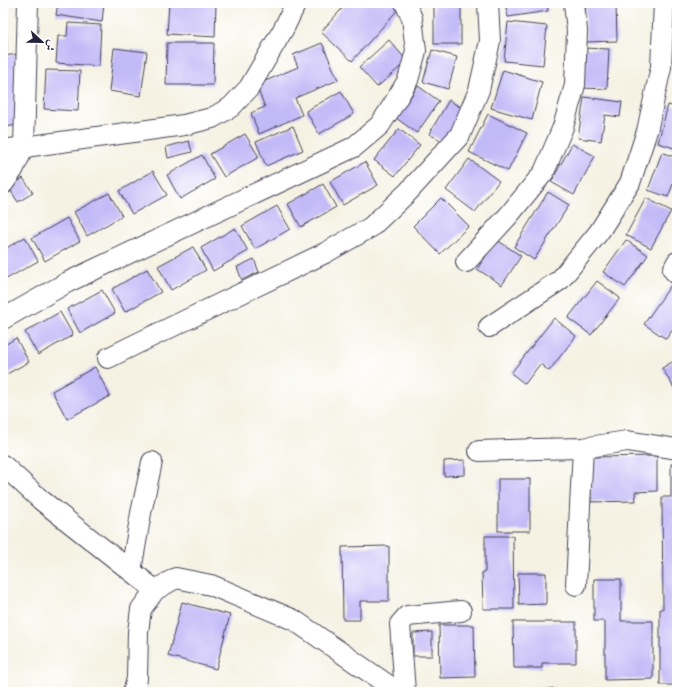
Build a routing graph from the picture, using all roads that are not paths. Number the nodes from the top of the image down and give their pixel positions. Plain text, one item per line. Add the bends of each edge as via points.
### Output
1 (28, 3) edge
2 (296, 3) edge
3 (405, 3) edge
4 (488, 3) edge
5 (574, 3) edge
6 (664, 3) edge
7 (24, 147) junction
8 (3, 150) edge
9 (3, 184) edge
10 (466, 262) dead end
11 (677, 262) edge
12 (677, 274) edge
13 (3, 319) edge
14 (489, 327) dead end
15 (108, 358) dead end
16 (583, 448) junction
17 (677, 449) edge
18 (479, 451) dead end
19 (152, 462) dead end
20 (3, 465) edge
21 (131, 571) junction
22 (576, 585) dead end
23 (154, 590) junction
24 (461, 611) dead end
25 (133, 692) edge
26 (398, 692) edge
27 (406, 692) edge

1 - 7 street
2 - 7 street via 249,88 231,107 212,118
3 - 13 street via 412,18 416,51 408,80 380,125 354,147 68,282
4 - 15 street via 490,41 479,90 460,135 408,192 371,227 325,253
5 - 10 street via 577,31 576,84 563,128 544,172
6 - 14 street via 661,67 647,132 630,183 599,232 560,280
7 - 8 street
7 - 9 street
11 - 12 street via 673,270
16 - 17 street via 627,441
16 - 18 street
16 - 22 street
19 - 21 street
20 - 21 street via 41,500
21 - 23 street
23 - 25 street via 142,609 138,632 137,679
23 - 26 street via 176,578 210,585 294,620
24 - 27 street via 407,616 400,624

